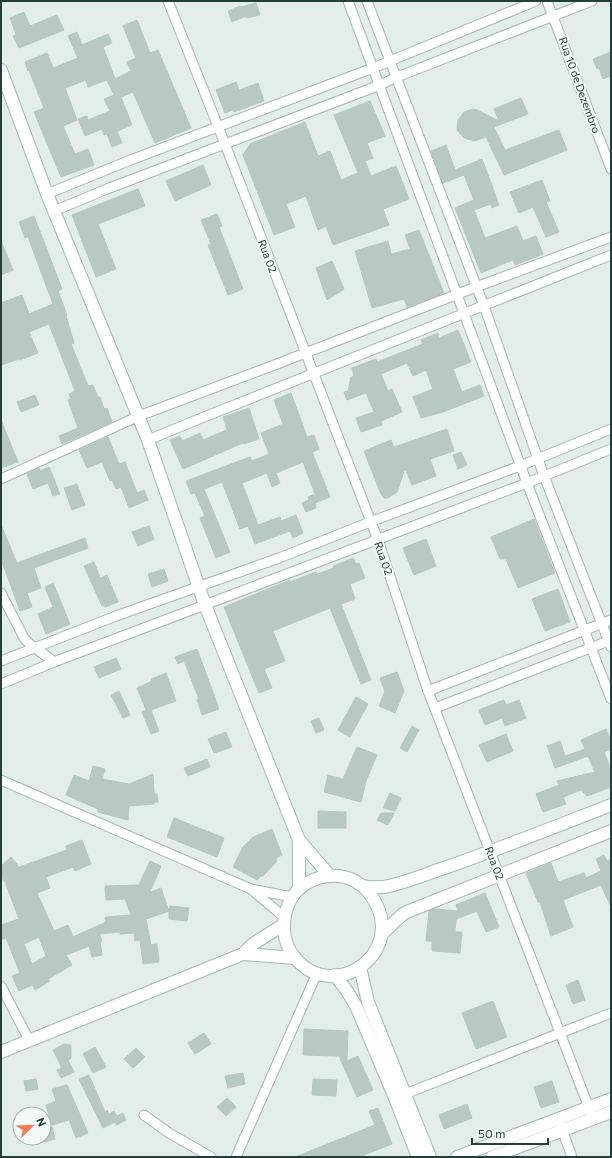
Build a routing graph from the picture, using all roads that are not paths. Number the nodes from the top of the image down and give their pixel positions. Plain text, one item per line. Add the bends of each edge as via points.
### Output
1 (168, 1) edge
2 (348, 1) edge
3 (367, 1) edge
4 (536, 1) edge
5 (547, 1) edge
6 (592, 1) edge
7 (554, 16) junction
8 (389, 61) junction
9 (373, 68) junction
10 (1, 70) edge
11 (397, 77) junction
12 (380, 86) junction
13 (217, 128) junction
14 (225, 144) junction
15 (611, 169) edge
16 (47, 194) junction
17 (54, 211) junction
18 (611, 237) edge
19 (611, 255) edge
20 (476, 287) junction
21 (458, 294) junction
22 (484, 306) junction
23 (465, 314) junction
24 (306, 353) junction
25 (313, 374) junction
26 (139, 416) junction
27 (611, 430) edge
28 (148, 440) junction
29 (611, 449) edge
30 (538, 459) junction
31 (520, 466) junction
32 (544, 476) junction
33 (1, 479) edge
34 (527, 483) junction
35 (370, 522) junction
36 (378, 540) junction
37 (198, 586) junction
38 (1, 593) edge
39 (205, 605) junction
40 (611, 620) edge
41 (602, 624) junction
42 (584, 630) junction
43 (610, 642) edge
44 (34, 648) junction
45 (591, 648) junction
46 (1, 661) edge
47 (54, 662) junction
48 (1, 684) edge
49 (428, 691) junction
50 (611, 698) edge
51 (435, 708) junction
52 (1, 780) edge
53 (611, 805) edge
54 (611, 831) edge
55 (299, 840) junction
56 (491, 852) junction
57 (500, 875) junction
58 (330, 876) junction
59 (363, 886) junction
60 (251, 889) junction
61 (295, 893) junction
62 (284, 921) junction
63 (382, 934) junction
64 (242, 954) junction
65 (295, 958) junction
66 (360, 967) junction
67 (317, 973) junction
68 (335, 975) junction
69 (1, 986) edge
70 (611, 1013) edge
71 (560, 1033) junction
72 (29, 1040) junction
73 (1, 1052) edge
74 (400, 1096) junction
75 (611, 1099) edge
76 (611, 1112) edge
77 (591, 1113) junction
78 (144, 1115) dead end
79 (560, 1125) junction
80 (212, 1157) edge
81 (236, 1157) edge
82 (418, 1157) edge
83 (430, 1157) edge
84 (457, 1157) edge
85 (492, 1157) edge
86 (572, 1157) edge

1 - 13 street, Rua 02
2 - 9 street
3 - 8 street
4 - 8 street
5 - 7 street, Rua 10 de Dezembro
6 - 7 street
7 - 11 street
7 - 15 street, Rua 10 de Dezembro
8 - 9 street
8 - 11 street
9 - 12 street
9 - 13 street
10 - 16 street
11 - 12 street
11 - 20 street
12 - 14 street
12 - 21 street
13 - 14 street, Rua 02
13 - 16 street
14 - 17 street
14 - 24 street, Rua 02
16 - 17 street
17 - 26 street
18 - 20 street
19 - 22 street
20 - 21 street
20 - 22 street
21 - 23 street
21 - 24 street
22 - 23 street
22 - 30 street
23 - 25 street
23 - 31 street
24 - 25 street, Rua 02
24 - 26 street
25 - 28 street
25 - 35 street, Rua 02
26 - 28 street
26 - 33 street
27 - 30 street
28 - 37 street
29 - 32 street
30 - 31 street
30 - 32 street
31 - 34 street
31 - 35 street
32 - 34 street
32 - 41 street
34 - 36 street
34 - 42 street
35 - 36 street, Rua 02
35 - 37 street via 279,558
36 - 39 street
36 - 49 street, Rua 02
37 - 39 street
37 - 44 street
38 - 44 street via 24,638
39 - 47 street
39 - 55 street
40 - 41 street
41 - 42 street
41 - 43 street
42 - 45 street
42 - 49 street
43 - 45 street
44 - 46 street
44 - 47 street
45 - 50 street
45 - 51 street
47 - 48 street
49 - 51 street, Rua 02
51 - 56 street, Rua 02
52 - 60 street
53 - 56 street
54 - 57 street
55 - 58 street
55 - 61 street
56 - 57 street, Rua 02
56 - 59 street via 395,885 376,888
57 - 63 street via 403,914
57 - 71 street, Rua 02
58 - 59 street via 348,878
58 - 61 street via 308,882
59 - 63 street via 379,908
60 - 61 street
60 - 62 street
61 - 62 street
62 - 64 street
62 - 65 street via 284,937
63 - 66 street via 372,956
64 - 65 street
64 - 72 street
65 - 67 street
66 - 68 street via 348,973
66 - 74 street via 368,1002
67 - 68 street
67 - 81 street
68 - 74 street via 357,1008
69 - 72 street
70 - 71 street
71 - 74 street
71 - 77 street, Rua 02
72 - 73 street
74 - 82 street
74 - 83 street
75 - 77 street
76 - 77 street
77 - 79 street
78 - 80 street
79 - 84 street
79 - 85 street
79 - 86 street

